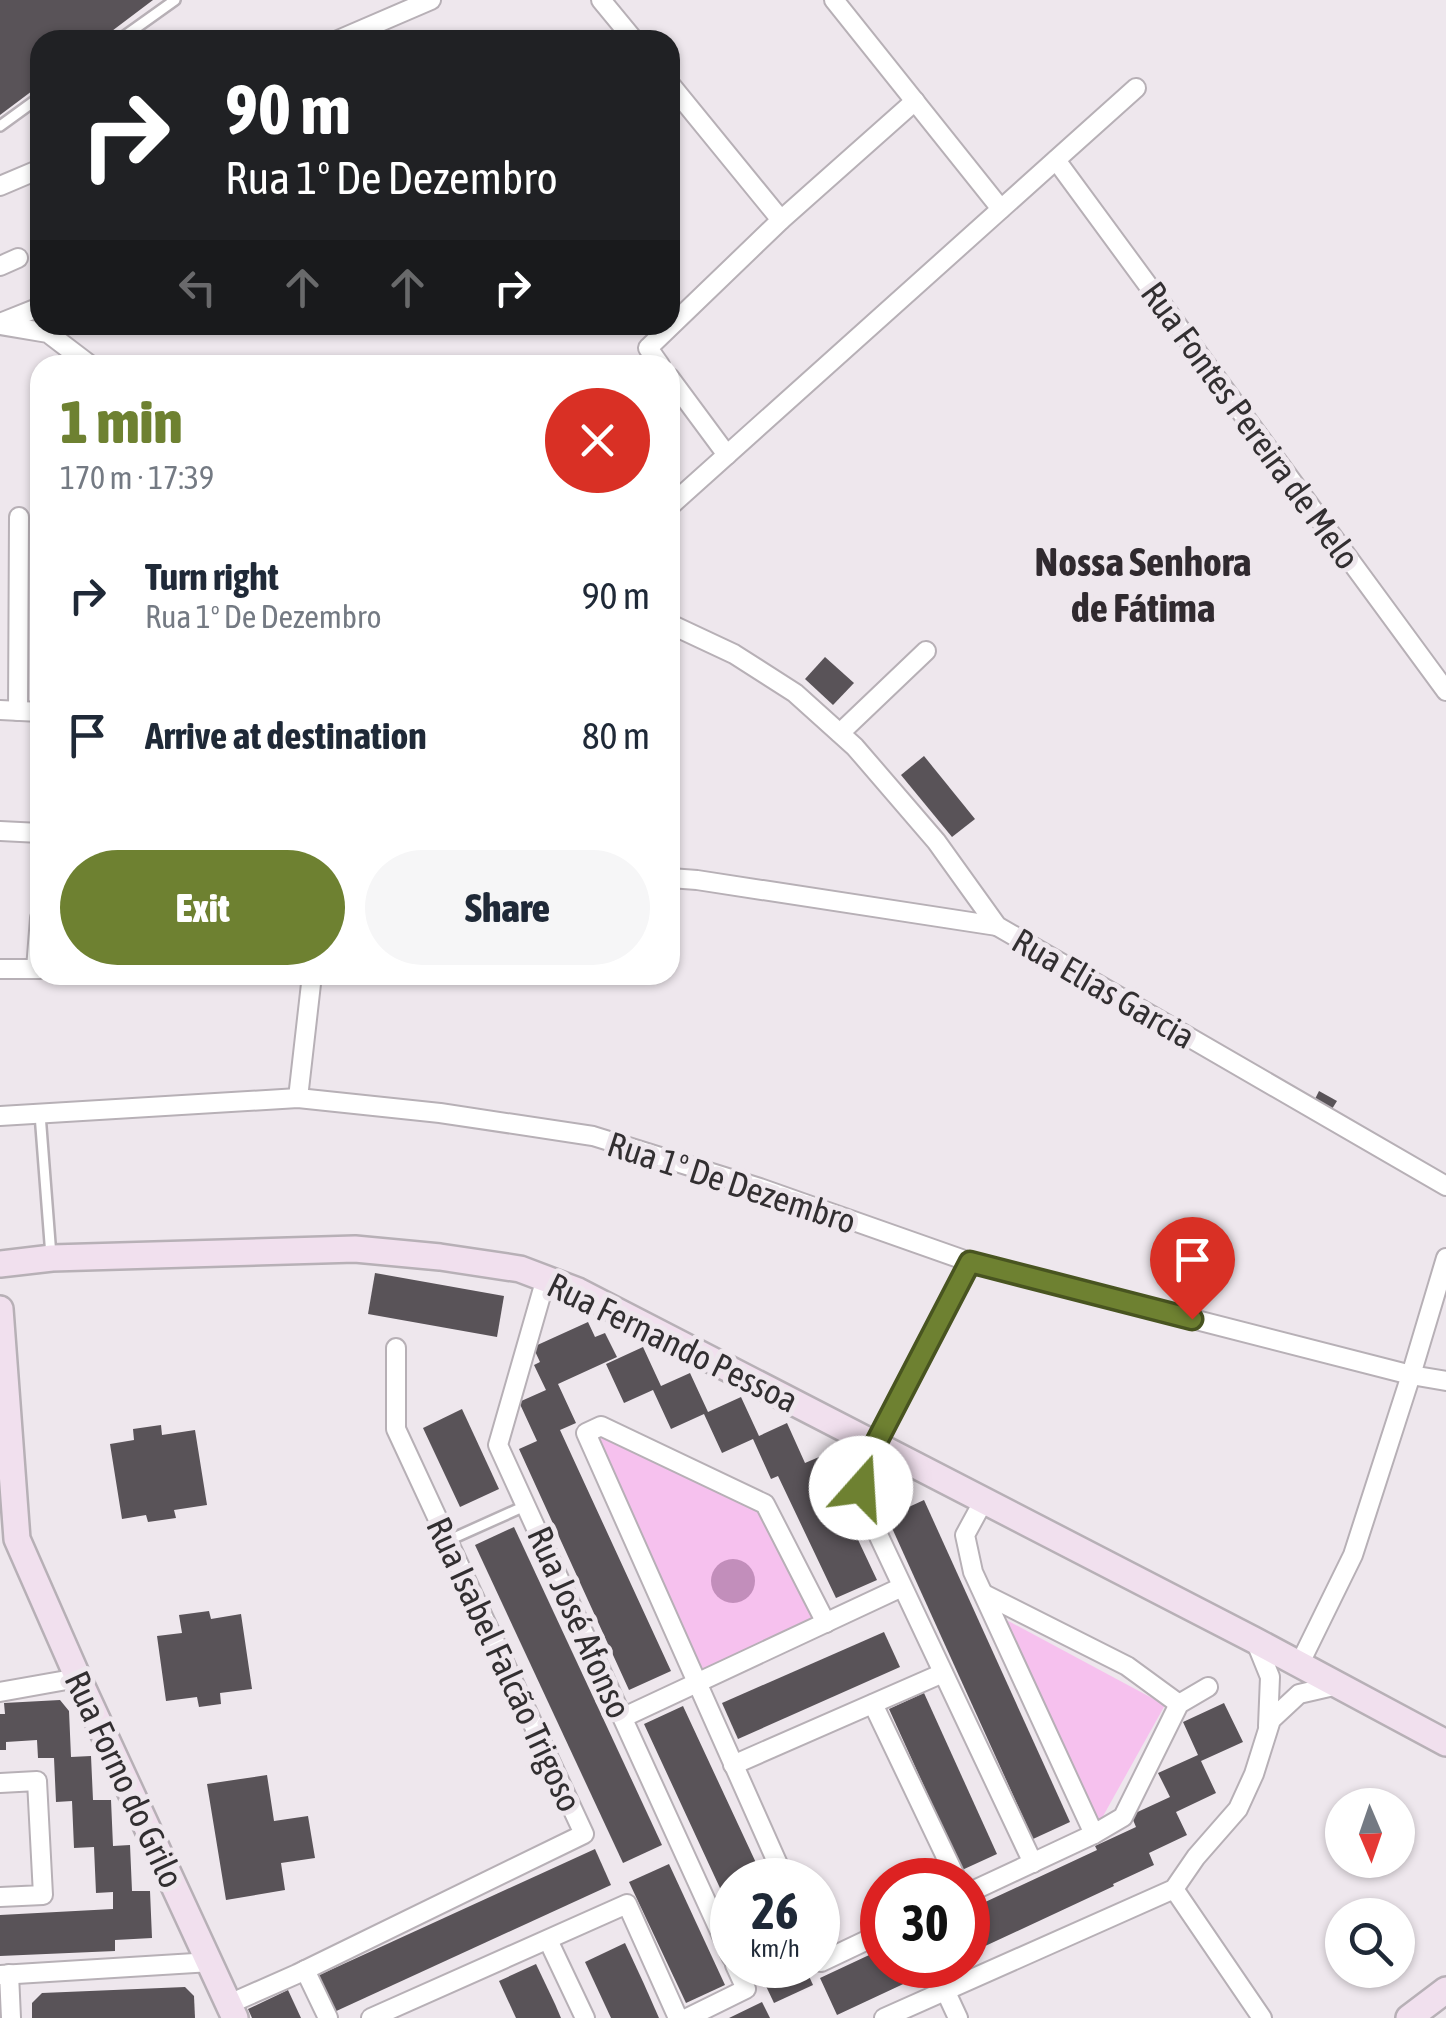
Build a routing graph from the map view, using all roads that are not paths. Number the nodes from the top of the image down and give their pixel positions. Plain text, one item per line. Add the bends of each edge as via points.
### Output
1 (175, 0) edge
2 (431, 0) edge
3 (601, 0) edge
4 (834, 0) edge
5 (133, 30) edge
6 (361, 30) edge
7 (626, 30) edge
8 (1136, 88) dead end
9 (680, 96) edge
10 (915, 101) junction
11 (30, 104) edge
12 (0, 126) edge
13 (1056, 160) junction
14 (30, 173) edge
15 (0, 186) edge
16 (1002, 209) junction
17 (780, 220) junction
18 (18, 258) dead end
19 (0, 266) edge
20 (30, 311) edge
21 (680, 317) edge
22 (0, 324) edge
23 (30, 330) edge
24 (49, 335) edge
25 (661, 335) edge
26 (76, 355) edge
27 (653, 355) edge
28 (680, 392) edge
29 (727, 455) junction
30 (680, 497) edge
31 (19, 517) dead end
32 (680, 629) edge
33 (926, 650) dead end
34 (1446, 691) edge
35 (9, 710) edge
36 (840, 734) junction
37 (0, 830) edge
38 (30, 832) edge
39 (680, 879) edge
40 (997, 926) junction
41 (0, 969) edge
42 (30, 969) edge
43 (311, 985) edge
44 (298, 1098) junction
45 (40, 1114) junction
46 (0, 1116) edge
47 (1446, 1186) edge
48 (52, 1258) junction
49 (1446, 1258) edge
50 (970, 1262) junction
51 (0, 1264) edge
52 (546, 1278) junction
53 (0, 1309) edge
54 (396, 1348) dead end
55 (1411, 1375) junction
56 (1446, 1381) edge
57 (876, 1444) junction
58 (984, 1500) junction
59 (527, 1505) junction
60 (9, 1540) edge
61 (448, 1541) junction
62 (902, 1587) junction
63 (984, 1594) junction
64 (826, 1623) junction
65 (1254, 1640) junction
66 (1300, 1663) junction
67 (943, 1673) junction
68 (78, 1678) junction
69 (698, 1683) junction
70 (1338, 1685) junction
71 (1208, 1687) dead end
72 (0, 1692) edge
73 (874, 1704) junction
74 (1179, 1704) junction
75 (624, 1717) junction
76 (1268, 1729) junction
77 (1446, 1743) edge
78 (734, 1765) junction
79 (0, 1783) edge
80 (1094, 1834) junction
81 (775, 1858) edge
82 (946, 1858) edge
83 (1034, 1862) junction
84 (990, 1883) edge
85 (1174, 1890) junction
86 (0, 1897) edge
87 (710, 1909) edge
88 (548, 1940) junction
89 (211, 1962) junction
90 (305, 1970) junction
91 (5, 1974) edge
92 (746, 1988) edge
93 (945, 1990) junction
94 (1446, 1990) edge
95 (232, 2011) edge
96 (11, 2018) edge
97 (328, 2018) edge
98 (371, 2018) edge
99 (586, 2018) edge
100 (678, 2018) edge
101 (687, 2018) edge
102 (884, 2018) edge
103 (958, 2018) edge
104 (1262, 2018) edge
105 (1409, 2018) edge

1 - 5 lane
2 - 6 street
3 - 7 street
4 - 10 street
8 - 13 street
9 - 17 street
10 - 16 street
10 - 17 street
11 - 12 lane
13 - 16 street
13 - 34 street, Rua Fontes Pereira de Melo
14 - 15 street
16 - 29 street
17 - 21 street
18 - 19 street
20 - 22 street
22 - 23 street
24 - 26 street
25 - 27 street via 648,348
28 - 29 street
29 - 30 street
31 - 35 street
32 - 36 street, Rua Elias Garcia via 795,693
33 - 36 street
36 - 40 street, Rua Elias Garcia via 936,841
37 - 38 street
39 - 40 street
40 - 47 street, Rua Elias Garcia
41 - 42 street
43 - 44 street
44 - 45 street, Rua 1º De Dezembro
44 - 50 street, Rua 1º De Dezembro via 593,1136
45 - 46 street, Rua 1º De Dezembro
45 - 48 lane
48 - 51 street, Rua Fernando Pessoa
48 - 52 street, Rua Fernando Pessoa via 355,1249
49 - 55 street
50 - 55 street, Rua 1º De Dezembro
50 - 57 street
52 - 57 street, Rua Fernando Pessoa
52 - 59 street, Rua José Afonso via 498,1446
53 - 60 street, Rua Forno do Grilo
54 - 61 street, Rua Isabel Falcão Trigoso via 396,1429
55 - 56 street, Rua 1º De Dezembro
55 - 66 street via 1353,1555
57 - 58 street, Rua Fernando Pessoa
57 - 62 street via 861,1488
58 - 63 street via 965,1535
58 - 65 street, Rua Fernando Pessoa
59 - 61 lane
59 - 75 street, Rua José Afonso
60 - 68 street, Rua Forno do Grilo
61 - 90 street, Rua Isabel Falcão Trigoso via 584,1834
62 - 64 street
62 - 67 street
63 - 74 street via 1127,1666
63 - 80 street
64 - 69 street
64 - 69 street via 765,1504 601,1426 586,1433
65 - 66 street, Rua Fernando Pessoa
65 - 76 street via 1270,1677
66 - 70 street, Rua Fernando Pessoa
67 - 73 street
67 - 83 street
68 - 72 street
68 - 89 street, Rua Forno do Grilo
69 - 75 street
69 - 78 street
70 - 76 street via 1299,1694
70 - 77 street, Rua Fernando Pessoa
71 - 74 street
73 - 78 street
73 - 82 street
74 - 80 street via 1123,1817
75 - 87 street, Rua José Afonso
76 - 85 street via 1238,1809
78 - 81 street
79 - 86 street via 37,1781 43,1895
80 - 83 street
83 - 84 street
85 - 93 street
85 - 104 street
88 - 98 street
88 - 99 street
88 - 100 street via 628,1904
89 - 91 street
89 - 95 street, Rua Forno do Grilo
90 - 95 street, Rua Isabel Falcão Trigoso
90 - 97 street
91 - 96 street
92 - 101 street, Rua José Afonso
93 - 102 street
93 - 103 street
94 - 105 street

